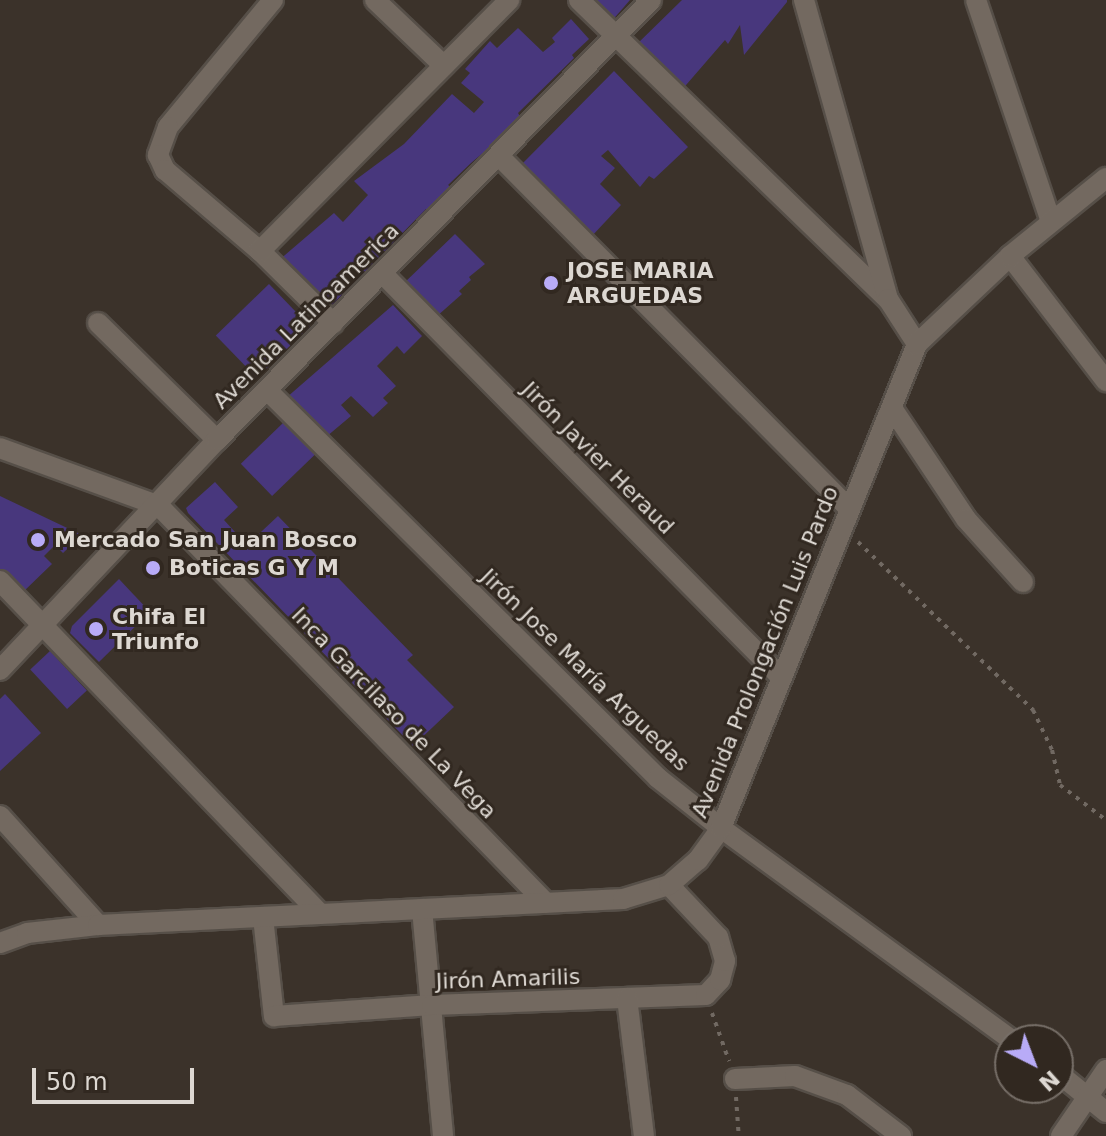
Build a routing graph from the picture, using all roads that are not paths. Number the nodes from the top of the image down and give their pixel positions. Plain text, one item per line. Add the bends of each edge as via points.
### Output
1 (273, 0) edge
2 (375, 0) edge
3 (509, 0) edge
4 (579, 0) edge
5 (651, 0) edge
6 (804, 0) edge
7 (976, 0) edge
8 (615, 37) junction
9 (444, 66) junction
10 (500, 157) junction
11 (1106, 178) edge
12 (1051, 221) junction
13 (260, 251) junction
14 (1010, 256) junction
15 (382, 273) junction
16 (888, 299) junction
17 (98, 323) dead end
18 (333, 323) junction
19 (917, 344) junction
20 (1106, 381) edge
21 (267, 390) junction
22 (892, 408) junction
23 (217, 440) junction
24 (0, 448) edge
25 (159, 506) junction
26 (846, 518) junction
27 (0, 581) edge
28 (1023, 582) dead end
29 (43, 626) junction
30 (0, 670) edge
31 (781, 677) junction
32 (0, 816) edge
33 (721, 828) junction
34 (669, 885) junction
35 (546, 903) junction
36 (422, 909) junction
37 (320, 914) junction
38 (263, 917) junction
39 (98, 925) junction
40 (0, 943) edge
41 (627, 998) junction
42 (432, 1005) junction
43 (994, 1027) edge
44 (1106, 1070) edge
45 (735, 1079) dead end
46 (1074, 1085) edge
47 (1088, 1096) junction
48 (1106, 1112) edge
49 (443, 1136) edge
50 (644, 1136) edge
51 (901, 1136) edge
52 (1061, 1136) edge

1 - 13 street via 168,127 158,155 165,170
2 - 9 street
3 - 9 street
4 - 8 street
5 - 8 street, Avenida Latinoamerica
6 - 16 street
7 - 12 street
8 - 10 street, Avenida Latinoamerica
8 - 16 street
9 - 13 street
10 - 15 street, Avenida Latinoamerica
10 - 26 street
11 - 12 street, Avenida Prolongación Luis Pardo
12 - 14 street, Avenida Prolongación Luis Pardo
13 - 18 street
14 - 19 street, Avenida Prolongación Luis Pardo
14 - 20 street
15 - 18 street, Avenida Latinoamerica
15 - 31 street, Jirón Javier Heraud
16 - 19 street
17 - 23 street
18 - 21 street, Avenida Latinoamerica
19 - 22 street, Avenida Prolongación Luis Pardo
21 - 23 street, Avenida Latinoamerica
21 - 33 street, Jirón Jose María Arguedas via 658,778
22 - 26 street, Avenida Prolongación Luis Pardo
22 - 28 street via 966,519
23 - 25 street, Avenida Latinoamerica
24 - 25 street, Inca Garcilaso de La Vega
25 - 29 street, Avenida Latinoamerica
25 - 35 street, Inca Garcilaso de La Vega
26 - 31 street, Avenida Prolongación Luis Pardo
27 - 29 street
29 - 30 street, Avenida Latinoamerica
29 - 37 street
31 - 33 street, Avenida Prolongación Luis Pardo
32 - 39 street
33 - 34 street, Avenida Prolongación Luis Pardo via 698,860
33 - 43 street, Jirón Jose María Arguedas
34 - 35 street, Avenida Prolongación Luis Pardo via 623,899
34 - 41 street, Jirón Amarilis via 718,937 725,961 720,980 706,995
35 - 36 street, Avenida Prolongación Luis Pardo
36 - 37 street, Avenida Prolongación Luis Pardo
36 - 42 street
37 - 38 street, Avenida Prolongación Luis Pardo
38 - 39 street, Avenida Prolongación Luis Pardo
38 - 42 street, Jirón Amarilis via 274,1016
39 - 40 street, Avenida Prolongación Luis Pardo via 27,933
41 - 42 street, Jirón Amarilis
41 - 50 street
42 - 49 street
44 - 47 street
45 - 51 street via 795,1076 847,1095
46 - 47 street
47 - 48 street
47 - 52 street

